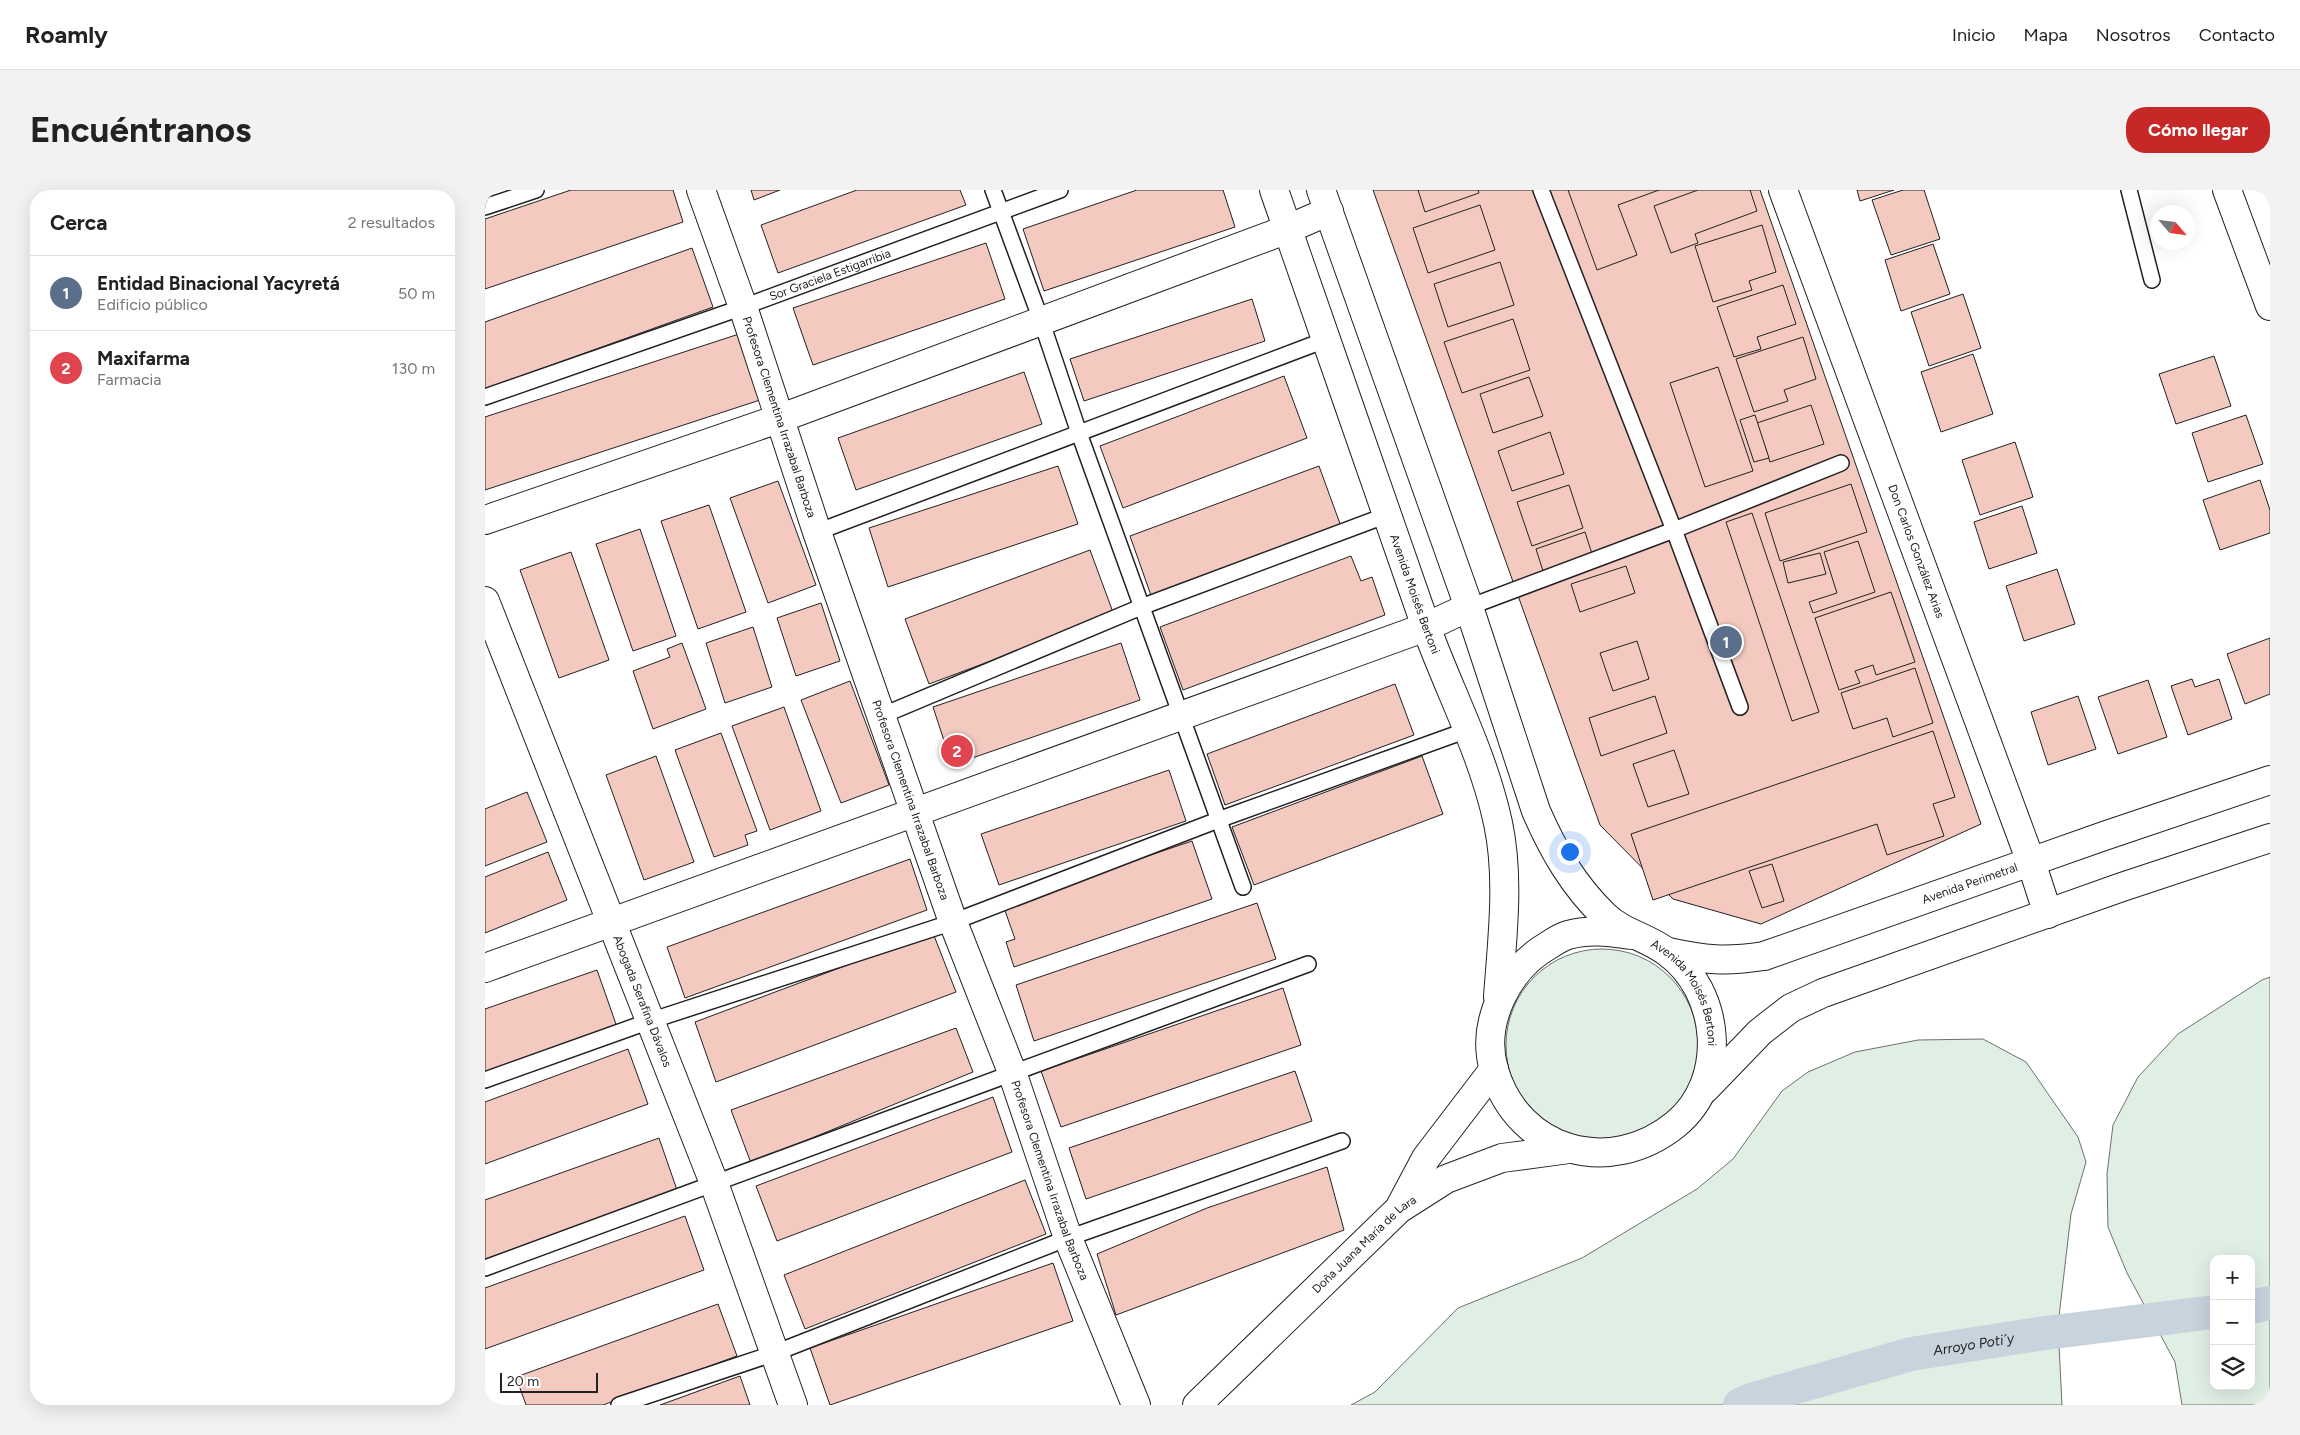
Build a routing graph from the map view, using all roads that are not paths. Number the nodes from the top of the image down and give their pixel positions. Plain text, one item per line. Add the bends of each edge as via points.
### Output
1 (535, 190) edge
2 (701, 190) edge
3 (993, 190) edge
4 (1060, 190) edge
5 (1275, 190) edge
6 (1541, 190) edge
7 (1783, 190) edge
8 (2129, 190) edge
9 (2227, 190) edge
10 (1325, 200) edge
11 (485, 207) edge
12 (1000, 211) junction
13 (1288, 229) junction
14 (2152, 280) dead end
15 (2270, 306) edge
16 (743, 308) junction
17 (1041, 320) junction
18 (1325, 340) junction
19 (485, 397) edge
20 (781, 418) junction
21 (1079, 433) junction
22 (1841, 462) dead end
23 (1387, 516) junction
24 (485, 520) edge
25 (1674, 530) junction
26 (817, 532) junction
27 (485, 601) edge
28 (1141, 607) junction
29 (1469, 607) junction
30 (1426, 627) junction
31 (1741, 707) dead end
32 (881, 716) junction
33 (1181, 717) junction
34 (1470, 729) junction
35 (2270, 780) edge
36 (914, 811) junction
37 (1218, 820) junction
38 (2270, 838) edge
39 (2031, 862) junction
40 (1243, 887) dead end
41 (2048, 914) junction
42 (953, 922) junction
43 (611, 923) junction
44 (1631, 935) junction
45 (1666, 951) junction
46 (1308, 964) dead end
47 (485, 968) edge
48 (1497, 1006) junction
49 (650, 1021) junction
50 (1494, 1070) junction
51 (1011, 1072) junction
52 (485, 1080) edge
53 (1700, 1093) junction
54 (1342, 1141) dead end
55 (1569, 1149) junction
56 (714, 1183) junction
57 (1399, 1209) junction
58 (1068, 1238) junction
59 (485, 1268) edge
60 (775, 1353) junction
61 (619, 1405) edge
62 (793, 1405) edge
63 (1136, 1405) edge
64 (1197, 1405) edge

1 - 11 lane
2 - 16 street, Profesora Clementina Irrazabal Barboza
3 - 12 lane
4 - 12 lane, Sor Graciela Estigarribia
5 - 13 street, Avenida Moisés Bertoni
6 - 25 lane
7 - 39 street, Don Carlos González Arias
8 - 14 lane
9 - 15 street
10 - 13 street
10 - 29 street, Avenida Moisés Bertoni
12 - 16 lane, Sor Graciela Estigarribia
12 - 17 lane
13 - 17 street
13 - 18 street, Avenida Moisés Bertoni
16 - 19 lane, Sor Graciela Estigarribia
16 - 20 street, Profesora Clementina Irrazabal Barboza
17 - 20 street
17 - 21 lane
18 - 21 lane
18 - 23 street, Avenida Moisés Bertoni
20 - 24 street
20 - 26 street, Profesora Clementina Irrazabal Barboza
21 - 26 lane
21 - 28 lane
22 - 25 lane
23 - 28 lane
23 - 30 street, Avenida Moisés Bertoni
25 - 29 lane
25 - 31 lane
26 - 32 street, Profesora Clementina Irrazabal Barboza
27 - 43 street, Abogada Serafina Dávalos
28 - 32 lane
28 - 33 lane
29 - 30 street
29 - 44 street, Avenida Moisés Bertoni via 1536,811 1550,842 1587,897 1606,917
30 - 33 street
30 - 34 street, Avenida Moisés Bertoni
32 - 36 street, Profesora Clementina Irrazabal Barboza
33 - 36 street
33 - 37 lane
34 - 37 lane
34 - 48 street, Avenida Moisés Bertoni via 1486,777 1499,833 1503,878
35 - 39 street, Avenida Perimetral
36 - 42 street, Profesora Clementina Irrazabal Barboza
36 - 43 street
37 - 40 lane
37 - 42 lane
38 - 41 street
39 - 41 street, Don Carlos González Arias
39 - 45 street, Avenida Perimetral via 1764,956 1706,960
41 - 53 street via 1823,993 1791,1008 1760,1032
42 - 49 lane
42 - 51 street, Profesora Clementina Irrazabal Barboza
43 - 47 street
43 - 49 street, Abogada Serafina Dávalos
44 - 45 street, Avenida Moisés Bertoni
44 - 48 street, Avenida Moisés Bertoni via 1597,930 1565,935 1536,952 1515,973
45 - 53 street, Avenida Moisés Bertoni via 1689,973 1701,994 1713,1031 1711,1063
46 - 51 lane
48 - 50 street, Avenida Moisés Bertoni via 1491,1026
49 - 52 lane
49 - 56 street, Abogada Serafina Dávalos
50 - 55 street, Avenida Moisés Bertoni via 1515,1111 1535,1132
50 - 57 street via 1426,1158
51 - 56 lane
51 - 58 street, Profesora Clementina Irrazabal Barboza
53 - 55 street, Avenida Moisés Bertoni via 1683,1119 1659,1138 1630,1150 1607,1153
54 - 58 lane
55 - 57 street, Doña Juana María de Lara via 1502,1158 1446,1178
56 - 59 lane
56 - 60 street, Abogada Serafina Dávalos
57 - 64 street, Doña Juana María de Lara
58 - 60 lane
58 - 63 street, Profesora Clementina Irrazabal Barboza
60 - 61 lane
60 - 62 street, Abogada Serafina Dávalos

